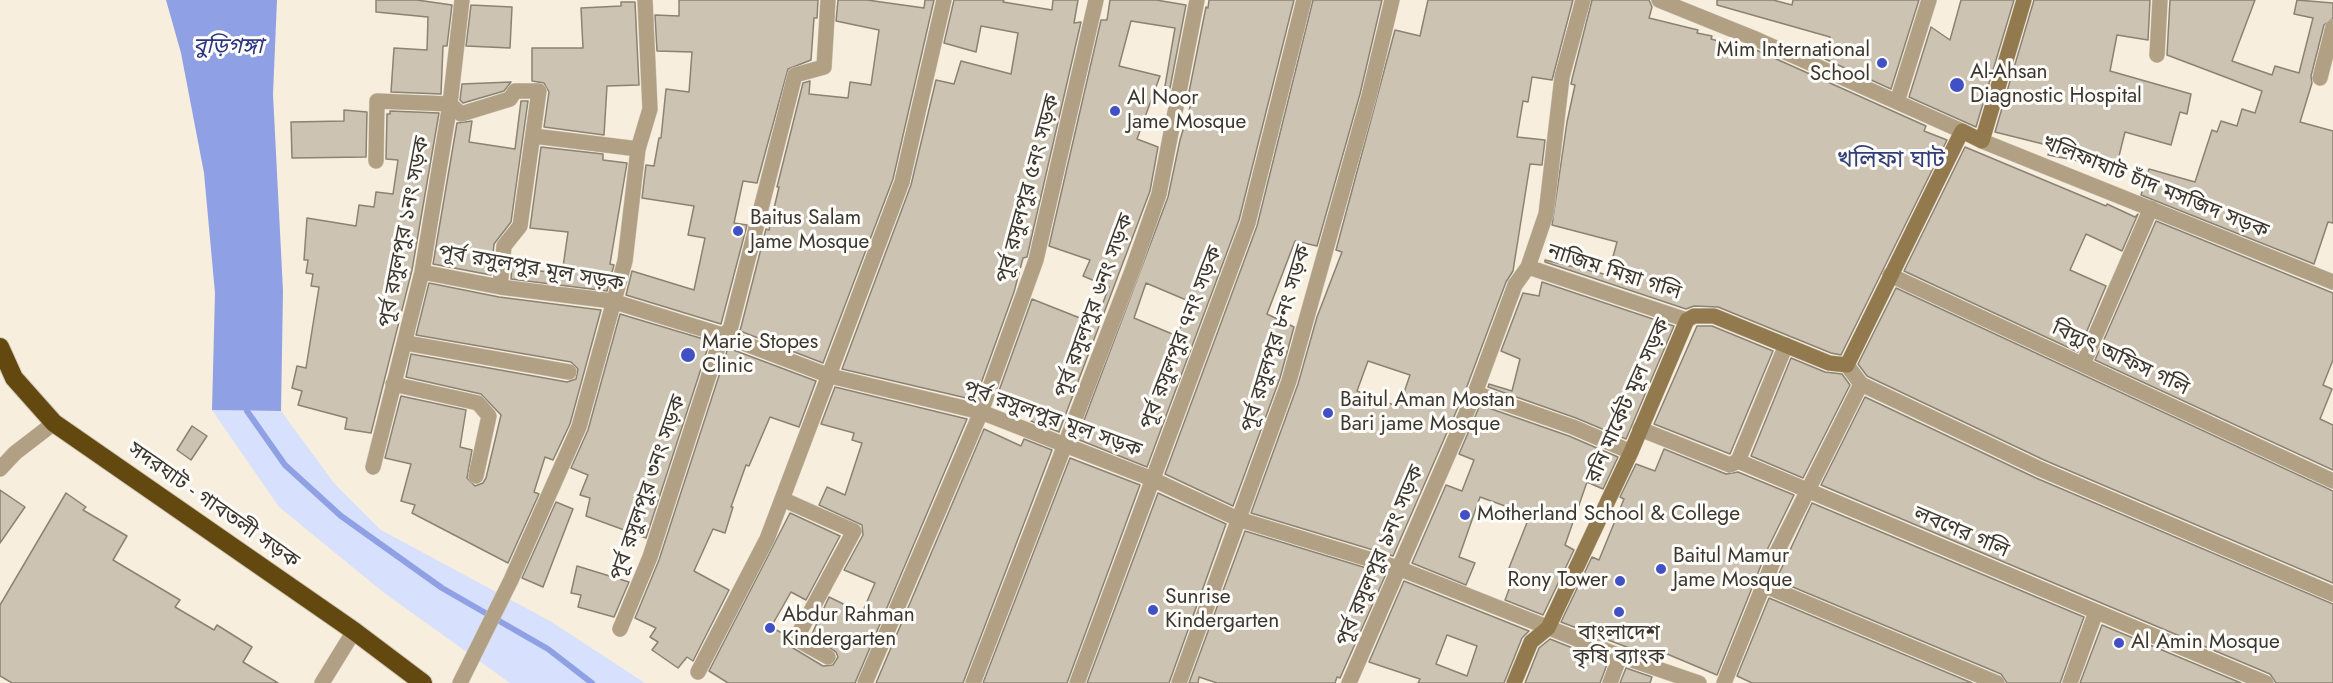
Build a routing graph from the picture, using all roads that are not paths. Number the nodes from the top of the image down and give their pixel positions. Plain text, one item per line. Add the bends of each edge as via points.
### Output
1 (462, 0) edge
2 (645, 0) edge
3 (828, 0) edge
4 (944, 0) edge
5 (1096, 0) edge
6 (1197, 0) edge
7 (1304, 0) edge
8 (1392, 0) edge
9 (1583, 0) edge
10 (1659, 0) edge
11 (1929, 0) edge
12 (2024, 0) edge
13 (2160, 0) edge
14 (2333, 27) edge
15 (2157, 55) dead end
16 (2320, 78) dead end
17 (1897, 102) junction
18 (450, 104) junction
19 (1962, 131) junction
20 (534, 135) junction
21 (1982, 141) junction
22 (638, 149) junction
23 (376, 161) dead end
24 (2151, 208) junction
25 (1528, 267) junction
26 (422, 272) junction
27 (1890, 275) junction
28 (2333, 282) edge
29 (500, 287) junction
30 (612, 301) junction
31 (1687, 320) junction
32 (722, 335) junction
33 (406, 343) junction
34 (1786, 345) junction
35 (0, 347) edge
36 (2083, 364) junction
37 (1847, 365) junction
38 (569, 372) dead end
39 (830, 376) junction
40 (393, 384) junction
41 (1861, 384) junction
42 (1475, 393) junction
43 (981, 412) junction
44 (54, 423) junction
45 (1640, 429) junction
46 (1065, 445) junction
47 (1631, 452) junction
48 (1738, 461) junction
49 (373, 467) dead end
50 (0, 469) edge
51 (476, 476) dead end
52 (1152, 480) junction
53 (2333, 481) edge
54 (1809, 491) junction
55 (782, 499) junction
56 (1238, 519) junction
57 (1398, 568) junction
58 (1763, 585) junction
59 (2333, 594) edge
60 (2096, 612) junction
61 (1548, 628) junction
62 (620, 629) dead end
63 (354, 630) junction
64 (1620, 656) junction
65 (828, 657) dead end
66 (698, 672) dead end
67 (322, 683) edge
68 (423, 683) edge
69 (460, 683) edge
70 (865, 683) edge
71 (973, 683) edge
72 (1077, 683) edge
73 (1179, 683) edge
74 (1349, 683) edge
75 (1514, 683) edge
76 (1610, 683) edge
77 (1699, 683) edge
78 (1724, 683) edge
79 (1997, 683) edge
80 (2070, 683) edge
81 (2266, 683) edge

1 - 18 street, পূর্ব রসুলপুর ১নং সড়ক
2 - 22 street via 650,109
3 - 32 street, পূর্ব রসুলপুর ৩নং সড়ক via 824,67 795,75 739,299 730,330
4 - 39 street via 902,182
5 - 43 street, পূর্ব রসুলপুর ৫নং সড়ক via 1036,260
6 - 46 street, পূর্ব রসুলপুর ৬নং সড়ক via 1159,194
7 - 52 street, পূর্ব রসুলপুর ৭নং সড়ক via 1248,222
8 - 56 street, পূর্ব রসুলপুর ৮নং সড়ক via 1289,381
9 - 25 street, পূর্ব রসুলপুর ৯নং সড়ক via 1563,77 1546,214
10 - 17 street
11 - 17 street
12 - 21 street
13 - 15 street
14 - 16 street
17 - 19 street
18 - 20 street via 461,114 510,99 515,91 539,91
18 - 23 street via 377,101
18 - 26 street, পূর্ব রসুলপুর ১নং সড়ক
19 - 21 street, খলিফাঘাট চাঁদ মসজিদ সড়ক
19 - 27 street
20 - 22 street
20 - 29 street via 520,226 504,246
21 - 24 street, খলিফাঘাট চাঁদ মসজিদ সড়ক
22 - 30 street via 625,261
24 - 28 street, খলিফাঘাট চাঁদ মসজিদ সড়ক
24 - 36 street
25 - 31 street, নাজিম মিয়া গলি
25 - 42 street, পূর্ব রসুলপুর ৯নং সড়ক via 1515,285
26 - 29 street, পূর্ব রসুলপুর মূল সড়ক
26 - 33 street, পূর্ব রসুলপুর ১নং সড়ক
27 - 36 street, বিদ্যুৎ অফিস গলি
27 - 37 street
29 - 30 street, পূর্ব রসুলপুর মূল সড়ক
30 - 32 street, পূর্ব রসুলপুর মূল সড়ক
30 - 69 street via 579,427
31 - 34 street, রনি মার্কেট মূল সড়ক via 1714,316
31 - 45 street, রনি মার্কেট মূল সড়ক
32 - 39 street, পূর্ব রসুলপুর মূল সড়ক
32 - 62 street, পূর্ব রসুলপুর ৩নং সড়ক via 650,556
33 - 38 street
33 - 40 street, পূর্ব রসুলপুর ১নং সড়ক
34 - 37 street, রনি মার্কেট মূল সড়ক via 1829,363
34 - 48 street
35 - 44 highway, সদরঘাট - গাবতলী সড়ক via 14,378
36 - 53 street, বিদ্যুৎ অফিস গলি
37 - 41 street
39 - 43 street, পূর্ব রসুলপুর মূল সড়ক
39 - 55 street
40 - 49 street, পূর্ব রসুলপুর ১নং সড়ক
40 - 51 street via 478,403 489,416
41 - 54 street
41 - 59 street via 2040,469
42 - 47 street
42 - 57 street, পূর্ব রসুলপুর ৯নং সড়ক
43 - 46 street, পূর্ব রসুলপুর মূল সড়ক
43 - 70 street, পূর্ব রসুলপুর ৫নং সড়ক
44 - 50 street
44 - 63 highway, সদরঘাট - গাবতলী সড়ক
45 - 47 street, রনি মার্কেট মূল সড়ক
45 - 48 street, লবণের গলি via 1730,465
46 - 52 street, পূর্ব রসুলপুর মূল সড়ক
46 - 71 street, পূর্ব রসুলপুর ৬নং সড়ক
47 - 61 street, রনি মার্কেট মূল সড়ক
48 - 54 street, লবণের গলি
52 - 56 street, পূর্ব রসুলপুর মূল সড়ক
52 - 72 street, পূর্ব রসুলপুর ৭নং সড়ক
54 - 58 street
54 - 60 street, লবণের গলি
55 - 65 street via 854,531 799,633 803,644
55 - 66 street via 767,539
56 - 57 street, পূর্ব রসুলপুর মূল সড়ক
56 - 73 street, পূর্ব রসুলপুর ৮নং সড়ক
57 - 61 street, পূর্ব রসুলপুর মূল সড়ক
57 - 74 street, পূর্ব রসুলপুর ৯নং সড়ক
58 - 78 street
58 - 79 street
60 - 80 street
60 - 81 street, লবণের গলি
61 - 64 street, পূর্ব রসুলপুর মূল সড়ক
61 - 75 street, রনি মার্কেট মূল সড়ক via 1531,642
63 - 67 street
63 - 68 highway, সদরঘাট - গাবতলী সড়ক
64 - 76 street
64 - 77 street, পূর্ব রসুলপুর মূল সড়ক

